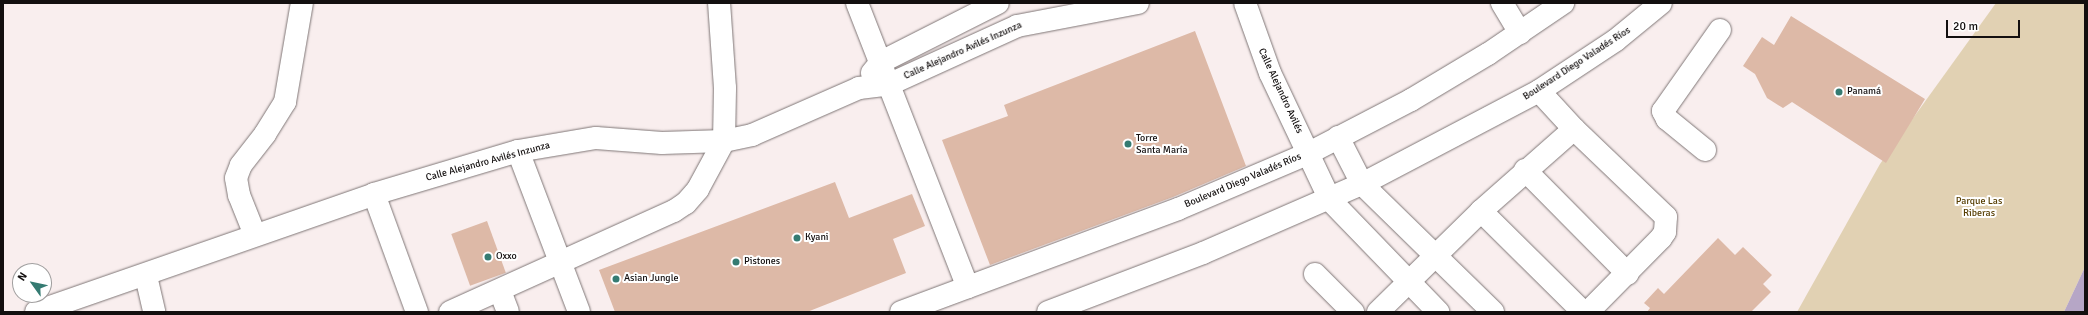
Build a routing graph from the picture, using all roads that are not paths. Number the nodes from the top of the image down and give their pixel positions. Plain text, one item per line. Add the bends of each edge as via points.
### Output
1 (302, 3) edge
2 (719, 3) edge
3 (857, 3) edge
4 (998, 3) edge
5 (1138, 3) edge
6 (1245, 3) edge
7 (1502, 3) edge
8 (1563, 3) edge
9 (1662, 3) edge
10 (1720, 30) dead end
11 (1520, 33) junction
12 (881, 62) junction
13 (890, 84) junction
14 (858, 88) junction
15 (1539, 91) junction
16 (1574, 129) junction
17 (1338, 138) junction
18 (724, 141) junction
19 (1705, 150) dead end
20 (518, 151) junction
21 (1309, 153) junction
22 (1525, 170) junction
23 (1362, 184) junction
24 (374, 194) junction
25 (1330, 200) junction
26 (1481, 211) junction
27 (255, 235) junction
28 (1433, 256) junction
29 (561, 262) junction
30 (1315, 274) dead end
31 (1628, 274) junction
32 (146, 276) junction
33 (1408, 282) junction
34 (968, 287) junction
35 (500, 291) junction
36 (36, 312) edge
37 (154, 312) edge
38 (417, 312) edge
39 (450, 312) edge
40 (508, 312) edge
41 (579, 312) edge
42 (901, 312) edge
43 (1048, 312) edge
44 (1354, 312) edge
45 (1378, 312) edge
46 (1438, 312) edge
47 (1493, 312) edge
48 (1583, 312) edge
49 (1588, 312) edge

1 - 27 street via 285,102 241,165 236,178 239,195
2 - 18 street via 725,88
3 - 12 street
4 - 12 street, Calle Alejandro Avilés Inzunza
5 - 13 street, Calle Alejandro Avilés Inzunza via 1018,26
6 - 21 street, Calle Alejandro Avilés via 1270,73
7 - 11 street
8 - 11 street, Boulevard Diego Valadés Ríos
9 - 15 street, Boulevard Diego Valadés Ríos via 1616,40
10 - 19 street via 1663,110 1667,118
11 - 17 street, Boulevard Diego Valadés Ríos via 1411,100
12 - 13 street
12 - 14 street, Calle Alejandro Avilés Inzunza
13 - 14 street, Calle Alejandro Avilés Inzunza
13 - 34 street
14 - 18 street, Calle Alejandro Avilés Inzunza via 777,126
15 - 16 street
15 - 23 street, Boulevard Diego Valadés Ríos
16 - 22 street
16 - 31 street via 1666,217 1665,232
17 - 21 street, Boulevard Diego Valadés Ríos
17 - 23 street
18 - 20 street, Calle Alejandro Avilés Inzunza via 662,143 596,138
18 - 29 street via 698,189 686,203
20 - 24 street, Calle Alejandro Avilés Inzunza
20 - 29 street
21 - 25 street, Calle Alejandro Avilés
21 - 34 street, Boulevard Diego Valadés Ríos via 1178,209
22 - 26 street
22 - 31 street
23 - 25 street, Boulevard Diego Valadés Ríos
23 - 28 street
24 - 27 street, Calle Alejandro Avilés Inzunza
24 - 38 street
25 - 33 street, Calle Alejandro Avilés
25 - 43 street, Boulevard Diego Valadés Ríos via 1203,254
26 - 28 street
26 - 48 street
27 - 32 street, Calle Alejandro Avilés Inzunza
28 - 33 street
28 - 47 street
29 - 35 street
29 - 41 street
30 - 44 street
31 - 49 street
32 - 36 street, Calle Alejandro Avilés Inzunza
32 - 37 street
33 - 45 street
33 - 46 street, Calle Alejandro Avilés
34 - 42 street, Boulevard Diego Valadés Ríos
35 - 39 street
35 - 40 street

